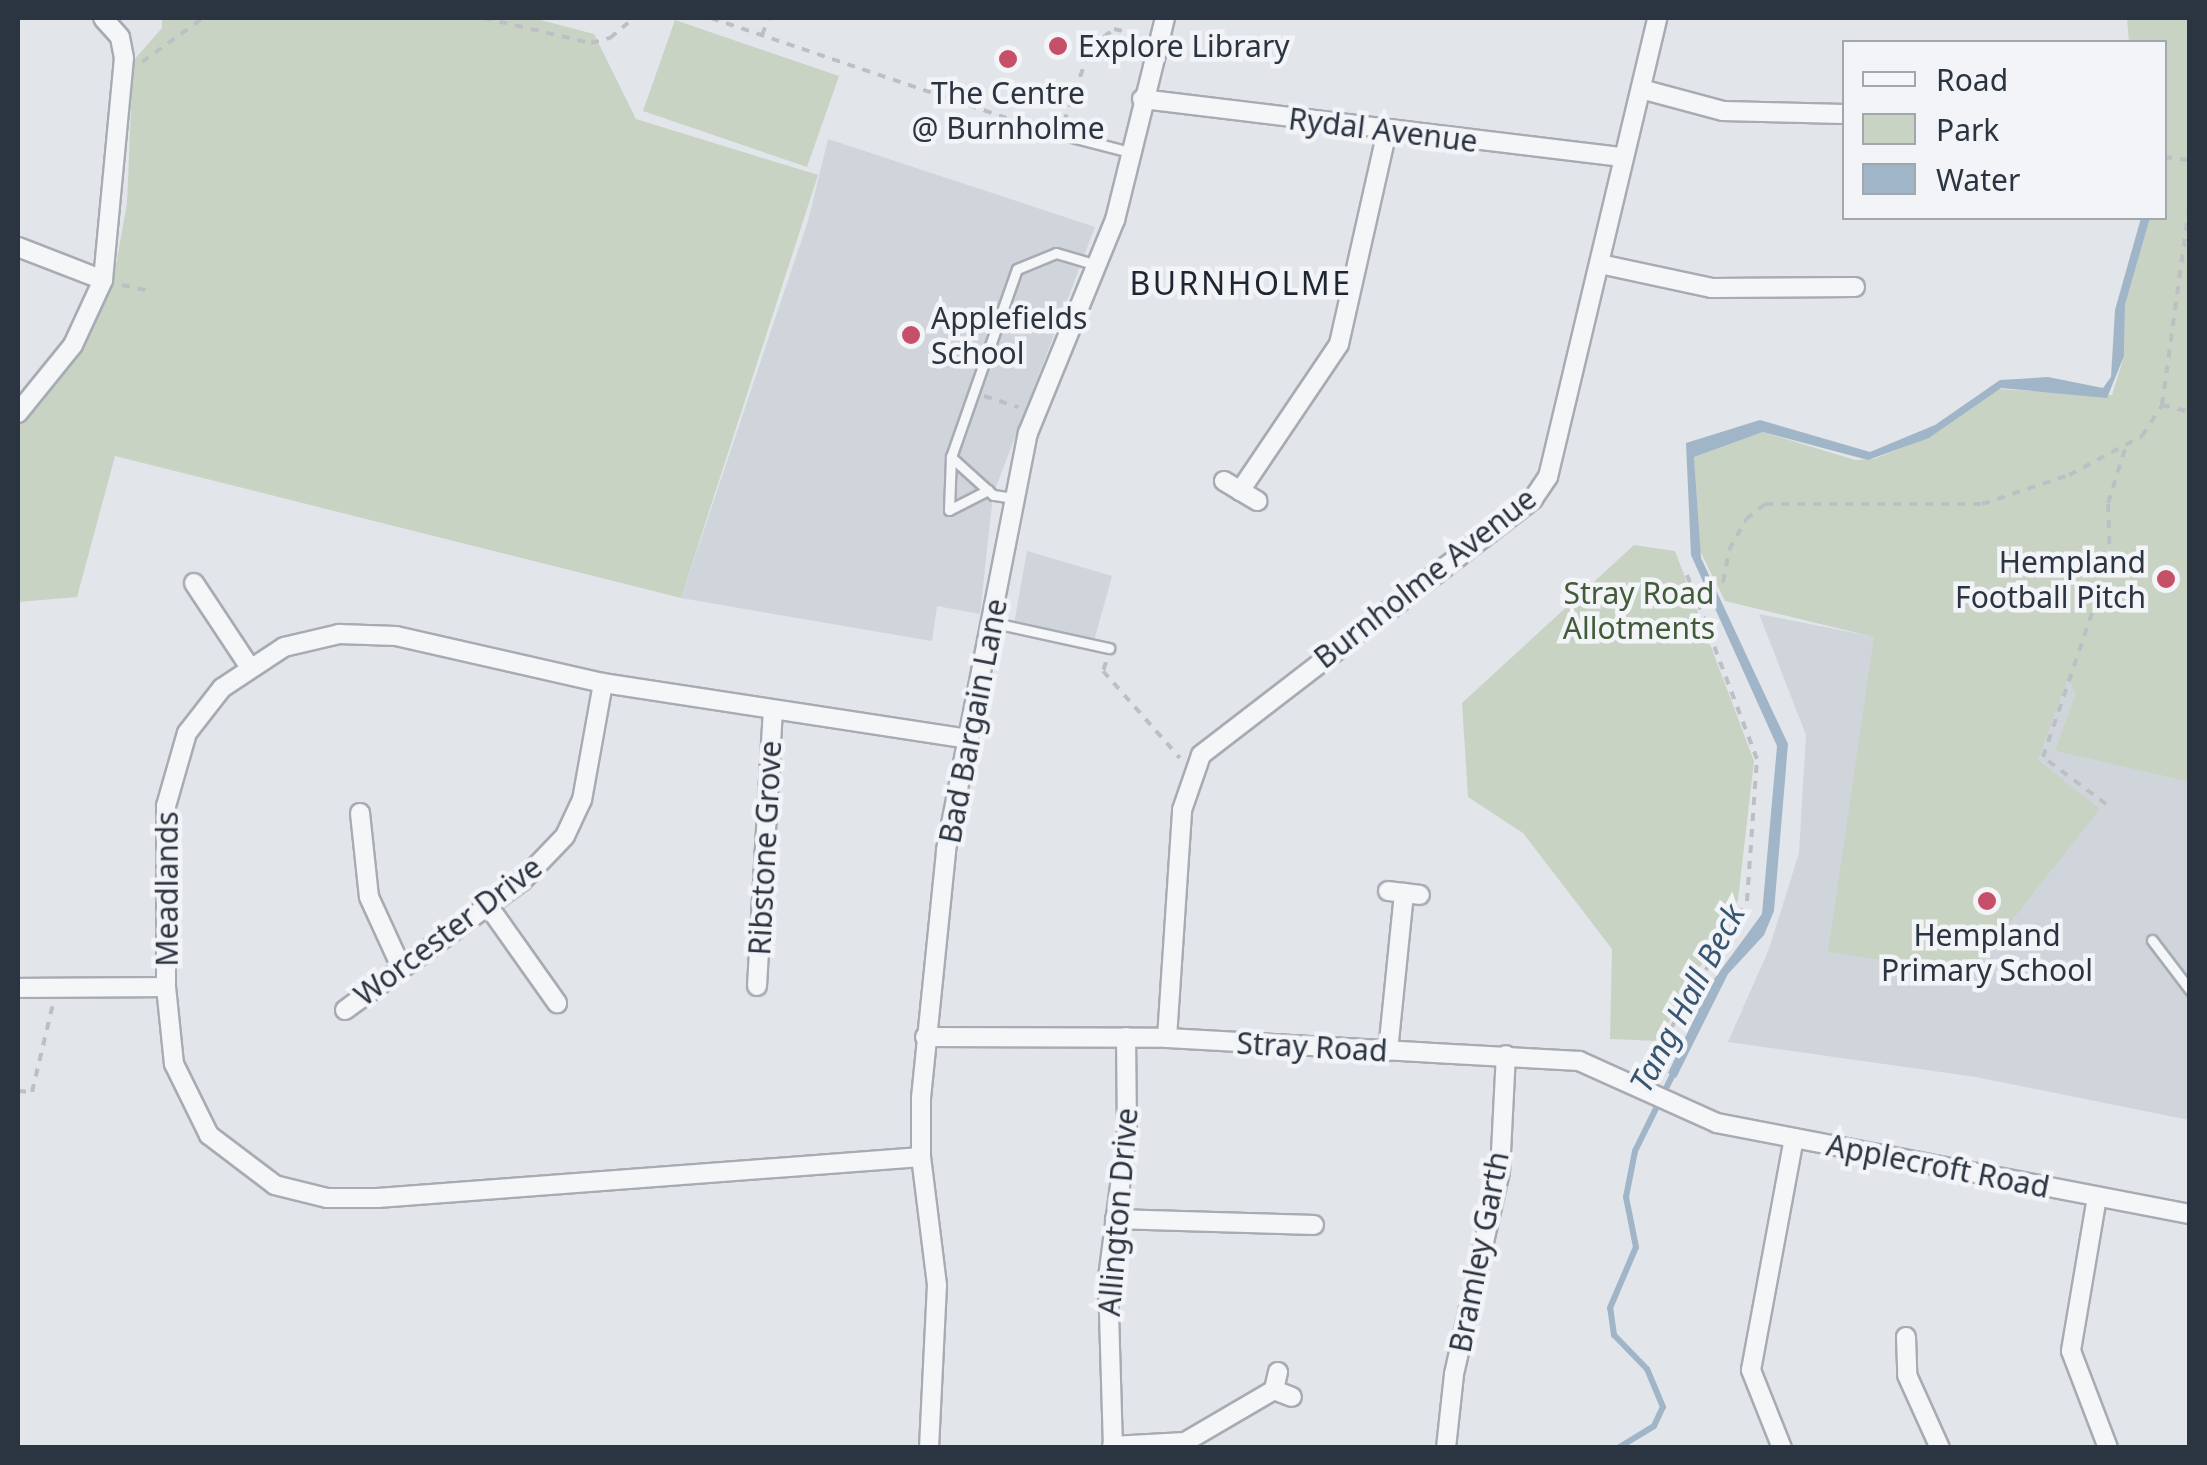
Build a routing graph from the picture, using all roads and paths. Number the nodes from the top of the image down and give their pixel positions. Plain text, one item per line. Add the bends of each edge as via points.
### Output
1 (103, 18) edge
2 (202, 18) edge
3 (484, 18) edge
4 (634, 18) edge
5 (711, 18) edge
6 (770, 18) edge
7 (1165, 18) edge
8 (1657, 18) edge
9 (762, 35) junction
10 (1158, 40) junction
11 (123, 74) junction
12 (1640, 89) junction
13 (1142, 99) junction
14 (1842, 114) edge
15 (1033, 127) joint
16 (1387, 131) junction
17 (1060, 136) junction
18 (1130, 152) junction
19 (1624, 157) junction
20 (2190, 200) edge
21 (18, 247) edge
22 (1600, 264) junction
23 (1099, 266) junction
24 (103, 280) junction
25 (1855, 287) dead end
26 (150, 292) dead end
27 (974, 392) junction
28 (2162, 405) junction
29 (2190, 412) edge
30 (18, 413) edge
31 (1036, 413) junction
32 (2126, 446) junction
33 (950, 457) junction
34 (988, 490) junction
35 (1241, 491) dead end
36 (1013, 498) junction
37 (1687, 575) dead end
38 (194, 584) dead end
39 (1698, 604) junction
40 (995, 623) junction
41 (1109, 648) joint
42 (248, 666) junction
43 (603, 683) junction
44 (773, 710) junction
45 (969, 739) junction
46 (1194, 771) junction
47 (2106, 804) dead end
48 (360, 813) dead end
49 (1404, 893) dead end
50 (489, 907) junction
51 (2152, 940) dead end
52 (402, 970) junction
53 (57, 986) junction
54 (166, 986) junction
55 (757, 986) dead end
56 (18, 988) edge
57 (2190, 990) edge
58 (557, 1003) dead end
59 (344, 1010) dead end
60 (925, 1037) junction
61 (1126, 1038) junction
62 (1167, 1038) junction
63 (1388, 1051) junction
64 (1506, 1056) junction
65 (1636, 1084) junction
66 (18, 1090) edge
67 (1688, 1111) joint
68 (1794, 1138) junction
69 (920, 1157) junction
70 (2097, 1196) junction
71 (2190, 1214) edge
72 (1116, 1219) junction
73 (1314, 1226) dead end
74 (1906, 1337) dead end
75 (1281, 1386) dead end
76 (1112, 1447) edge
77 (929, 1448) edge
78 (1446, 1448) edge
79 (1782, 1448) edge
80 (1940, 1448) edge
81 (2108, 1448) edge

1 - 11 street via 120,37
2 - 11 path
3 - 4 path via 591,43 610,38
5 - 9 path
6 - 9 path
7 - 10 street, Bad Bargain Lane
8 - 12 street, Burnholme Avenue
9 - 15 path
10 - 13 street, Bad Bargain Lane
10 - 17 path via 1114,28 1091,46
11 - 24 street
12 - 14 street via 1723,111
12 - 19 street, Burnholme Avenue
13 - 16 street, Rydal Avenue
13 - 18 street, Bad Bargain Lane
15 - 17 lane
16 - 19 street, Rydal Avenue
16 - 35 street via 1339,344
17 - 18 lane
18 - 23 street, Bad Bargain Lane
19 - 22 street, Burnholme Avenue
20 - 28 path
21 - 24 street
22 - 25 street via 1712,288
22 - 46 street, Burnholme Avenue via 1542,489 1213,744
23 - 27 lane via 1056,253 1017,269
23 - 31 street, Bad Bargain Lane
24 - 26 path
24 - 30 street via 73,345
27 - 31 path
27 - 33 lane
28 - 29 path
28 - 32 path via 2151,428
31 - 36 street, Bad Bargain Lane
32 - 39 path via 2069,475 1982,504 1764,504 1746,519 1729,550 1722,582
32 - 47 path via 2108,503 2110,560 2042,757
33 - 34 lane
33 - 34 lane via 949,510
34 - 36 lane
36 - 40 street, Bad Bargain Lane
37 - 39 path
38 - 42 street
39 - 65 path via 1757,759 1747,901
40 - 41 lane
40 - 45 street, Bad Bargain Lane
41 - 46 path via 1103,671 1146,726
42 - 43 street, Meadlands via 310,638 367,633
42 - 54 street, Meadlands via 204,708 169,782
43 - 44 street, Meadlands
43 - 50 street, Worcester Drive via 575,818 551,854
44 - 45 street, Meadlands
44 - 55 street, Ribstone Grove
45 - 60 street, Bad Bargain Lane via 944,868
46 - 62 street, Burnholme Avenue via 1182,810
48 - 52 street via 369,897
49 - 63 street
50 - 52 street, Worcester Drive
50 - 58 street
51 - 57 lane
52 - 59 street, Worcester Drive
53 - 54 street
53 - 56 street
53 - 66 path via 32,1092
54 - 69 street, Meadlands via 174,1064 208,1134 252,1174 302,1194 378,1198
60 - 61 street, Stray Road
60 - 69 street, Bad Bargain Lane
61 - 62 street, Stray Road
61 - 72 street, Allington Drive via 1127,1131
62 - 63 street, Stray Road
63 - 64 street, Stray Road
64 - 65 street, Stray Road via 1579,1062
64 - 78 street, Bramley Garth via 1500,1172 1454,1374
65 - 67 street, Stray Road
67 - 68 street, Applecroft Road
68 - 70 street, Applecroft Road
68 - 79 street via 1751,1370
69 - 77 street, Bad Bargain Lane via 937,1284
70 - 71 street, Applecroft Road
70 - 81 street via 2071,1351
72 - 73 street
72 - 76 street, Allington Drive via 1107,1302
74 - 80 street via 1907,1376
75 - 76 street via 1185,1442

